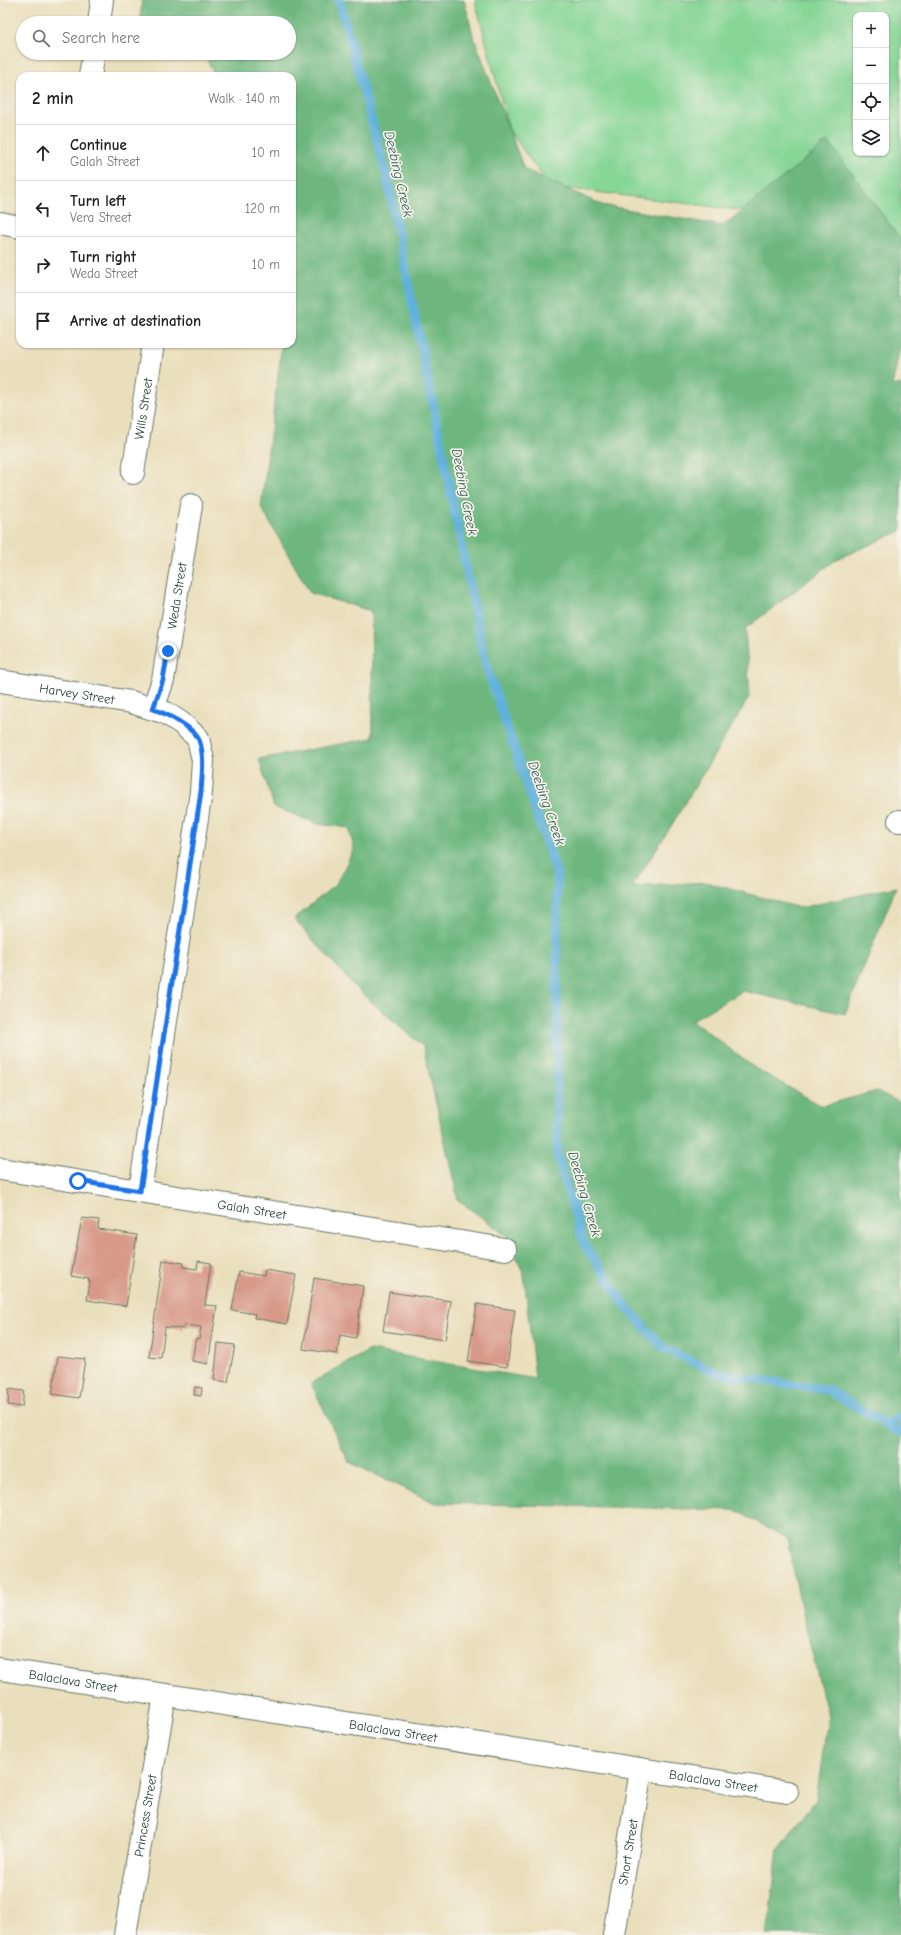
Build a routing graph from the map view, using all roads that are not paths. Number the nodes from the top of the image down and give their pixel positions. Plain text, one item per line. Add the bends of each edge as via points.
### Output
1 (102, 0) edge
2 (100, 16) edge
3 (93, 60) edge
4 (91, 72) edge
5 (0, 223) edge
6 (16, 226) edge
7 (152, 348) edge
8 (133, 473) dead end
9 (191, 504) dead end
10 (0, 681) edge
11 (153, 709) junction
12 (0, 1169) edge
13 (140, 1191) junction
14 (505, 1249) dead end
15 (0, 1669) edge
16 (166, 1695) junction
17 (641, 1770) junction
18 (787, 1792) dead end
19 (125, 1935) edge
20 (614, 1935) edge

1 - 2 street
3 - 4 street
5 - 6 street
7 - 8 street, Wills Street
9 - 11 street, Weda Street via 163,680
10 - 11 street, Harvey Street via 131,702
11 - 13 street, Harvey Street via 166,713 198,738 203,760 201,792
12 - 13 street, Galah Street
13 - 14 street, Galah Street
15 - 16 street, Balaclava Street
16 - 17 street, Balaclava Street
16 - 19 street, Princess Street
17 - 18 street, Balaclava Street
17 - 20 street, Short Street

